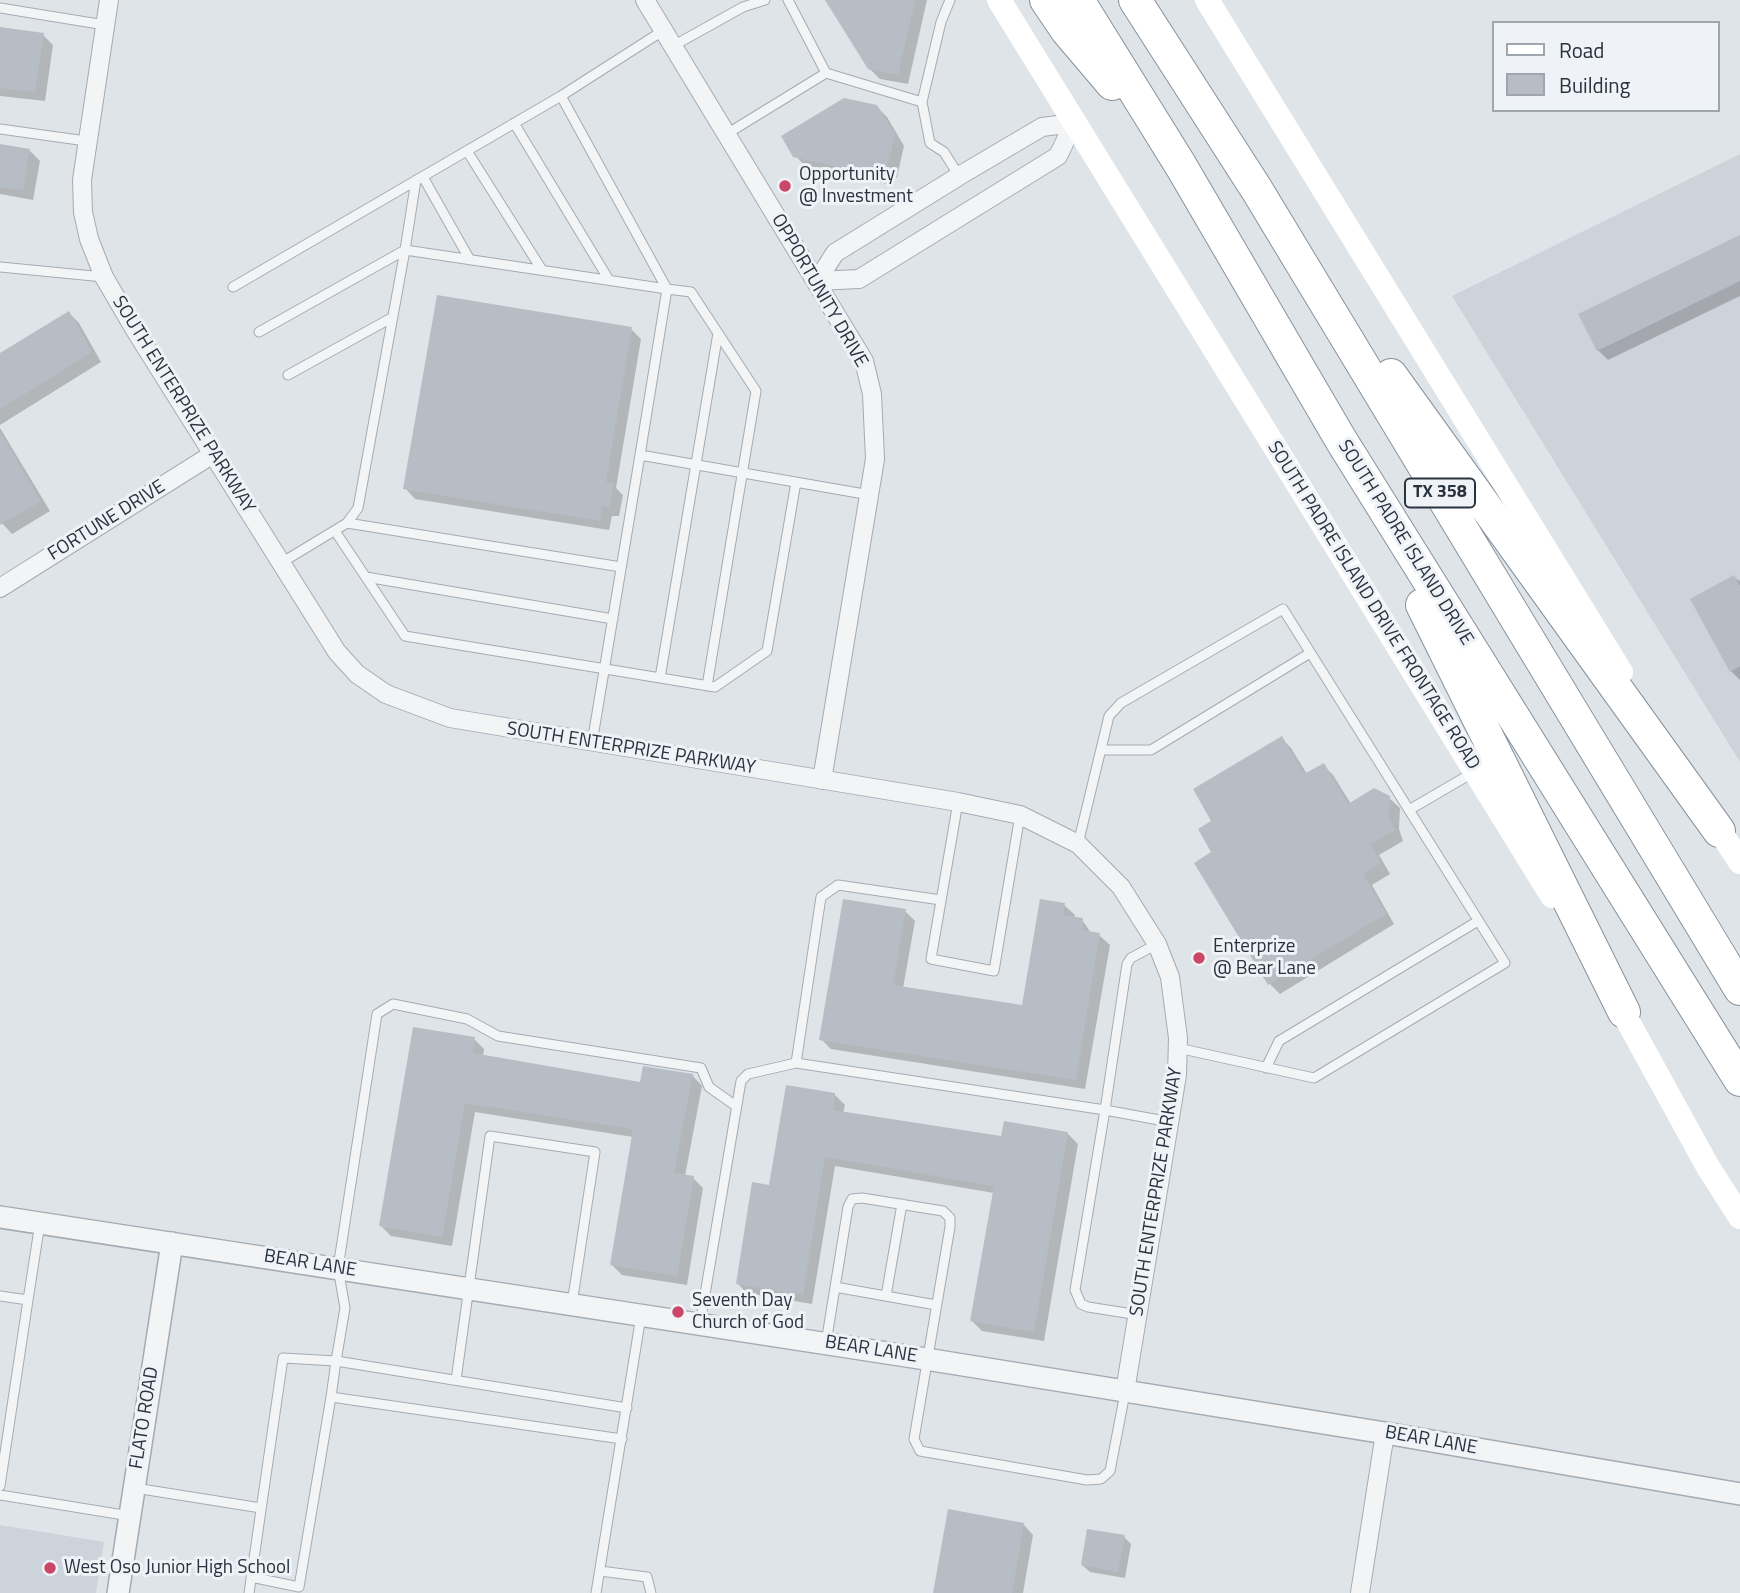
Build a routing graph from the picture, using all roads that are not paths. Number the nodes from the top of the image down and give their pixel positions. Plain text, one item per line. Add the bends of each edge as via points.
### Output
1 (109, 0) edge
2 (645, 0) edge
3 (765, 0) edge
4 (788, 0) edge
5 (950, 0) edge
6 (999, 0) edge
7 (1046, 0) edge
8 (1078, 0) edge
9 (1135, 0) edge
10 (1207, 0) edge
11 (0, 8) edge
12 (105, 25) junction
13 (668, 38) junction
14 (826, 73) junction
15 (561, 96) junction
16 (922, 102) junction
17 (514, 123) junction
18 (1074, 123) junction
19 (0, 129) edge
20 (725, 135) junction
21 (86, 141) junction
22 (467, 151) junction
23 (1181, 166) junction
24 (959, 176) junction
25 (419, 178) junction
26 (1257, 190) junction
27 (405, 250) junction
28 (470, 260) junction
29 (0, 267) edge
30 (542, 270) junction
31 (104, 278) junction
32 (609, 280) junction
33 (817, 281) junction
34 (233, 287) dead end
35 (667, 289) junction
36 (393, 317) junction
37 (259, 332) dead end
38 (718, 333) junction
39 (288, 375) dead end
40 (1341, 440) junction
41 (213, 454) junction
42 (640, 455) junction
43 (696, 465) junction
44 (744, 473) junction
45 (796, 482) junction
46 (870, 495) junction
47 (347, 523) junction
48 (335, 531) junction
49 (281, 563) junction
50 (621, 567) junction
51 (366, 578) junction
52 (0, 587) edge
53 (613, 619) junction
54 (1310, 653) junction
55 (604, 669) junction
56 (660, 678) junction
57 (707, 686) junction
58 (592, 743) junction
59 (1101, 750) junction
60 (1475, 771) junction
61 (822, 780) junction
62 (958, 802) junction
63 (1409, 810) junction
64 (1020, 815) junction
65 (1719, 831) junction
66 (1078, 844) junction
67 (1740, 862) edge
68 (941, 900) junction
69 (1478, 921) junction
70 (1157, 944) junction
71 (1740, 989) edge
72 (1624, 1012) junction
73 (1178, 1048) junction
74 (796, 1063) junction
75 (1266, 1068) junction
76 (1740, 1080) edge
77 (736, 1106) junction
78 (1105, 1110) junction
79 (1170, 1122) junction
80 (902, 1204) junction
81 (0, 1216) edge
82 (1740, 1217) edge
83 (40, 1223) junction
84 (172, 1243) junction
85 (338, 1268) junction
86 (835, 1287) junction
87 (467, 1288) junction
88 (0, 1296) edge
89 (886, 1296) junction
90 (28, 1300) junction
91 (572, 1304) junction
92 (936, 1305) junction
93 (641, 1314) junction
94 (1139, 1315) junction
95 (700, 1324) junction
96 (826, 1343) junction
97 (926, 1359) junction
98 (336, 1361) junction
99 (456, 1380) junction
100 (1125, 1391) junction
101 (331, 1396) junction
102 (627, 1408) junction
103 (1385, 1433) junction
104 (622, 1439) junction
105 (0, 1486) edge
106 (134, 1488) junction
107 (1740, 1494) edge
108 (0, 1495) edge
109 (261, 1508) junction
110 (130, 1516) junction
111 (600, 1571) junction
112 (251, 1577) junction
113 (118, 1593) edge
114 (248, 1593) edge
115 (596, 1593) edge
116 (651, 1593) edge
117 (1360, 1593) edge

1 - 12 street, SOUTH ENTERPRIZE PARKWAY
2 - 13 street, OPPORTUNITY DRIVE
3 - 13 lane
4 - 14 lane
5 - 16 lane
6 - 18 main road, SOUTH PADRE ISLAND DRIVE FRONTAGE ROAD
7 - 23 highway
8 - 23 highway, SOUTH PADRE ISLAND DRIVE / TX 358
9 - 26 highway, TX 358
10 - 65 main road
11 - 12 lane
12 - 21 street, SOUTH ENTERPRIZE PARKWAY
13 - 15 lane
13 - 20 street, OPPORTUNITY DRIVE
14 - 16 lane
14 - 20 lane
15 - 17 lane
15 - 35 lane
16 - 24 lane via 930,143 944,152
17 - 22 lane
17 - 32 lane
18 - 24 street via 1042,127
18 - 33 street via 1058,156 965,214 859,279
18 - 60 main road, SOUTH PADRE ISLAND DRIVE FRONTAGE ROAD
19 - 21 lane
20 - 33 street, OPPORTUNITY DRIVE
21 - 31 street, SOUTH ENTERPRIZE PARKWAY via 83,212
22 - 25 lane
22 - 30 lane
23 - 40 highway, SOUTH PADRE ISLAND DRIVE / TX 358
24 - 33 street via 835,253
25 - 27 lane
25 - 28 lane
25 - 34 lane
26 - 65 highway
26 - 71 highway, TX 358
27 - 28 lane
27 - 36 lane
27 - 37 lane
28 - 30 lane
29 - 31 lane
30 - 32 lane
31 - 41 street, SOUTH ENTERPRIZE PARKWAY
32 - 35 lane
33 - 46 street, OPPORTUNITY DRIVE via 864,361 876,440
35 - 38 lane via 691,292
35 - 42 lane
36 - 39 lane
36 - 47 lane via 358,508
38 - 43 lane
38 - 44 lane via 756,391
40 - 72 highway
40 - 76 highway, SOUTH PADRE ISLAND DRIVE / TX 358
41 - 49 street, SOUTH ENTERPRIZE PARKWAY
41 - 52 street, FORTUNE DRIVE
42 - 43 lane
42 - 50 lane
43 - 44 lane
43 - 56 lane
44 - 45 lane
44 - 57 lane
45 - 46 lane
45 - 57 lane via 767,650 715,687
46 - 61 street, OPPORTUNITY DRIVE
47 - 48 lane
47 - 50 lane
48 - 49 lane
48 - 51 lane
49 - 58 street, SOUTH ENTERPRIZE PARKWAY via 337,652 357,674 386,694 450,718
50 - 53 lane
51 - 53 lane
51 - 55 lane via 405,636
53 - 55 lane
54 - 59 lane via 1151,750
54 - 59 lane via 1283,609 1121,703 1109,716
54 - 63 lane
55 - 56 lane
55 - 58 lane
56 - 57 lane
58 - 61 street, SOUTH ENTERPRIZE PARKWAY
59 - 66 lane
60 - 63 lane
60 - 72 main road, SOUTH PADRE ISLAND DRIVE FRONTAGE ROAD
61 - 62 street, SOUTH ENTERPRIZE PARKWAY
62 - 64 street, SOUTH ENTERPRIZE PARKWAY
62 - 68 lane
63 - 69 lane
64 - 66 street, SOUTH ENTERPRIZE PARKWAY
64 - 68 lane via 994,971 931,959
65 - 67 main road
66 - 70 street, SOUTH ENTERPRIZE PARKWAY via 1121,887
68 - 74 lane via 838,886 821,897
69 - 75 lane via 1279,1041
69 - 75 lane via 1505,963 1314,1078
70 - 73 street, SOUTH ENTERPRIZE PARKWAY via 1170,977
70 - 78 lane via 1127,964
72 - 82 main road, SOUTH PADRE ISLAND DRIVE FRONTAGE ROAD
73 - 75 lane
73 - 79 street, SOUTH ENTERPRIZE PARKWAY
74 - 77 lane via 748,1074 741,1081
74 - 78 lane
77 - 85 lane via 709,1087 701,1068 498,1036 467,1019 393,1004 377,1014
77 - 95 lane
78 - 79 lane
78 - 94 lane via 1074,1290 1088,1307
79 - 94 street, SOUTH ENTERPRIZE PARKWAY
80 - 86 lane via 852,1199
80 - 89 lane
80 - 92 lane via 943,1211 950,1218
81 - 83 street, BEAR LANE
83 - 84 street, BEAR LANE
83 - 90 lane
84 - 85 street, BEAR LANE
84 - 106 street, FLATO ROAD
85 - 87 street, BEAR LANE
85 - 98 lane via 345,1308
86 - 89 lane
86 - 96 lane
87 - 91 street, BEAR LANE
87 - 91 lane via 490,1136 569,1148 595,1152
87 - 99 lane
88 - 90 lane
89 - 92 lane
90 - 105 lane
91 - 93 street, BEAR LANE
92 - 97 lane
93 - 95 street, BEAR LANE
93 - 102 lane
94 - 100 street, SOUTH ENTERPRIZE PARKWAY
95 - 96 street, BEAR LANE
96 - 97 street, BEAR LANE
97 - 100 street, BEAR LANE
97 - 100 lane via 914,1439 919,1451 1087,1480 1101,1479 1110,1471
98 - 99 lane
98 - 101 lane
98 - 109 lane via 283,1358
99 - 102 lane
100 - 103 street, BEAR LANE
101 - 104 lane
101 - 112 lane via 299,1587
102 - 104 lane
103 - 107 street, BEAR LANE
103 - 117 street
104 - 111 lane
106 - 109 lane
106 - 110 street, FLATO ROAD
108 - 110 lane
109 - 112 lane
110 - 113 street, FLATO ROAD
111 - 115 lane
111 - 116 lane via 647,1577
112 - 114 lane

